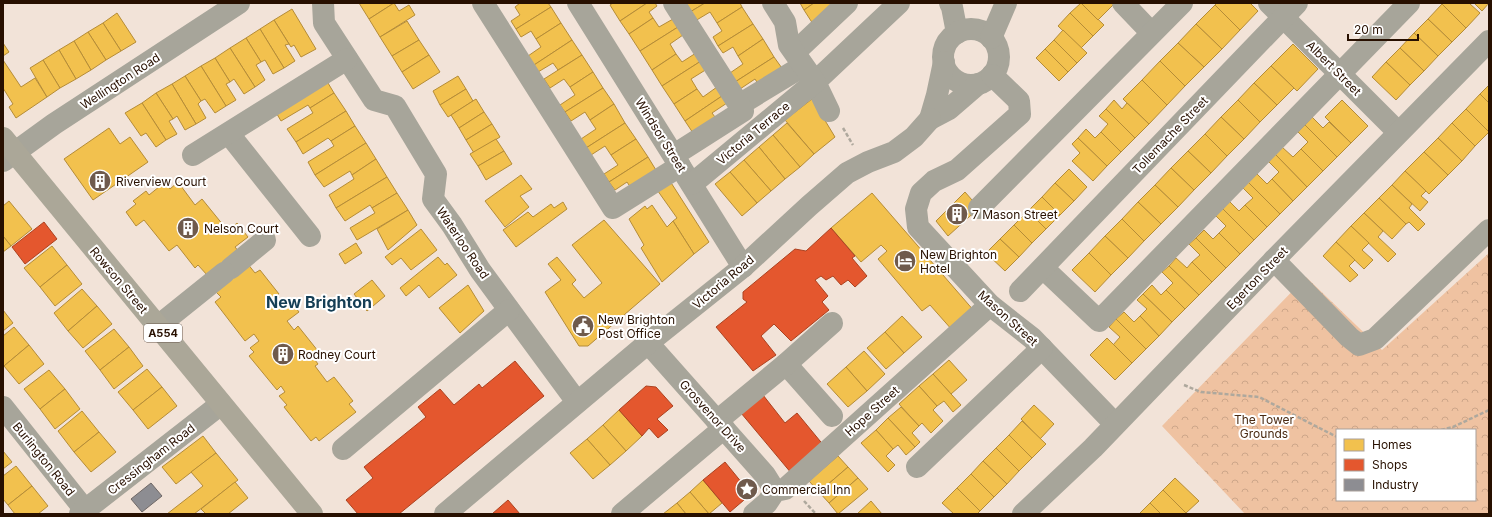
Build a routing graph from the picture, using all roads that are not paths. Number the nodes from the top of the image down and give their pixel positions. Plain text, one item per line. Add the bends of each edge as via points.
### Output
1 (239, 3) edge
2 (323, 3) edge
3 (484, 3) edge
4 (578, 3) edge
5 (674, 3) edge
6 (773, 3) edge
7 (847, 3) edge
8 (899, 3) edge
9 (950, 3) edge
10 (1006, 3) edge
11 (1123, 3) edge
12 (1182, 3) edge
13 (1409, 3) edge
14 (1283, 8) edge
15 (1144, 25) dead end
16 (957, 33) junction
17 (991, 38) junction
18 (1489, 41) edge
19 (347, 59) junction
20 (944, 62) junction
21 (804, 67) junction
22 (1341, 74) junction
23 (985, 79) junction
24 (739, 105) junction
25 (829, 111) road end
26 (930, 119) junction
27 (1398, 132) junction
28 (228, 134) junction
29 (7, 150) edge
30 (193, 156) dead end
31 (677, 161) junction
32 (692, 184) junction
33 (979, 208) dead end
34 (1489, 230) edge
35 (310, 236) dead end
36 (265, 240) dead end
37 (1274, 260) junction
38 (743, 267) junction
39 (1043, 268) junction
40 (1020, 291) dead end
41 (990, 305) junction
42 (509, 310) junction
43 (832, 323) dead end
44 (158, 326) junction
45 (648, 343) junction
46 (1042, 348) junction
47 (786, 364) junction
48 (577, 402) junction
49 (221, 404) junction
50 (3, 407) edge
51 (832, 416) dead end
52 (720, 424) junction
53 (1115, 424) junction
54 (343, 449) dead end
55 (917, 467) dead end
56 (775, 491) junction
57 (82, 512) edge
58 (312, 514) edge
59 (445, 514) edge
60 (622, 514) edge
61 (754, 514) edge
62 (1023, 514) edge

1 - 29 street, Wellington Road
2 - 19 street, Waterloo Road via 324,23
3 - 31 street via 613,208
4 - 31 street, Windsor Street
5 - 24 street
6 - 21 street via 785,22 789,45
7 - 21 street
8 - 21 street
9 - 16 street
10 - 17 street
11 - 15 street
12 - 33 street
13 - 22 street
14 - 22 street, Albert Street
14 - 39 street, Tollemache Street
16 - 17 street via 978,30
16 - 20 street via 949,40 944,50
17 - 23 street via 999,55 998,64
18 - 27 street, Egerton Street
19 - 28 street
19 - 42 street, Waterloo Road via 374,100 395,106 436,174 433,199
20 - 23 street via 949,74 960,83 968,84
20 - 26 street, Victoria Road
21 - 24 street
21 - 25 street
21 - 32 street, Victoria Terrace
22 - 27 street, Albert Street
22 - 39 street via 1099,321
23 - 26 street, Victoria Road via 949,109
23 - 41 street, Mason Street via 1019,101 1020,114 957,170 929,185 921,193 916,209 918,227
24 - 31 street via 743,112
26 - 38 street, Victoria Road via 914,137 894,152 847,173
27 - 37 street, Egerton Street
28 - 30 street
28 - 35 street
29 - 44 main road, Rowson Street / A554
31 - 32 street, Windsor Street
32 - 38 street, Windsor Street
34 - 37 street via 1374,339 1359,345
36 - 44 street
37 - 53 street, Egerton Street
38 - 45 street, Victoria Road
39 - 40 street, Tollemache Street
41 - 46 street, Mason Street
41 - 56 street, Hope Street via 785,489
42 - 48 street, Waterloo Road
42 - 54 street
43 - 47 street
44 - 49 main road, Rowson Street / A554
45 - 48 street, Victoria Road
45 - 52 street, Grosvenor Drive
46 - 53 street, Mason Street
46 - 55 street
47 - 51 street
47 - 52 street
48 - 59 street, Victoria Road
49 - 57 street, Cressingham Road
49 - 58 main road, Rowson Street / A554
50 - 57 street, Burlington Road
52 - 56 street, Grosvenor Drive via 765,475
52 - 60 street
53 - 62 street, Egerton Street
56 - 61 street, Hope Street via 767,503

